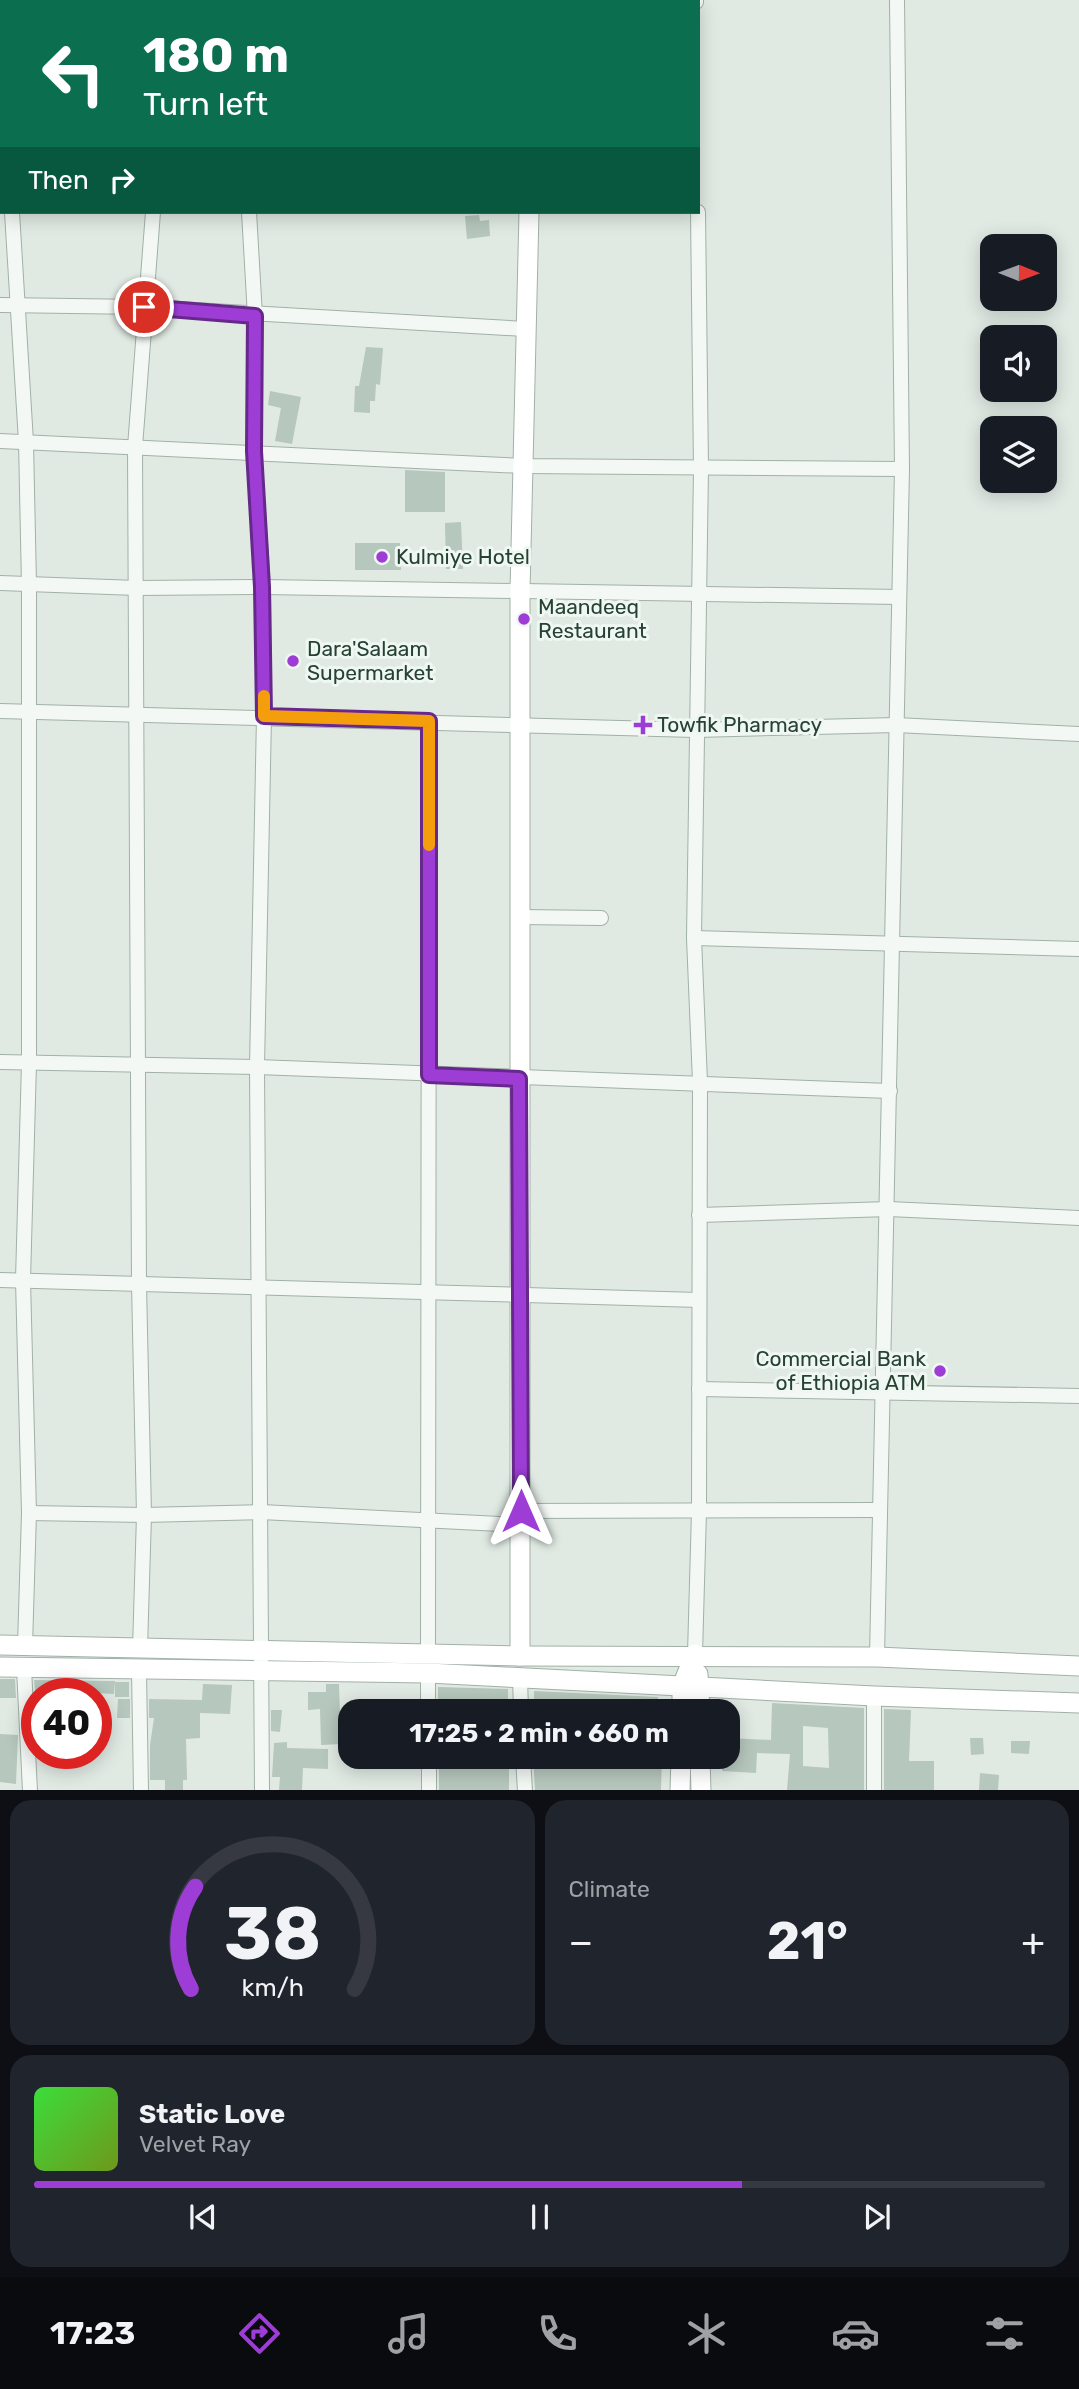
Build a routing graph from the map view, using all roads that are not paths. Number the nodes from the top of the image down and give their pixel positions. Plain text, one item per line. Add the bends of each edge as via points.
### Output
1 (897, 0) edge
2 (12, 214) edge
3 (153, 214) edge
4 (249, 214) edge
5 (529, 214) edge
6 (698, 214) edge
7 (0, 305) edge
8 (18, 306) junction
9 (144, 307) junction
10 (255, 316) junction
11 (525, 328) junction
12 (0, 441) edge
13 (26, 442) junction
14 (135, 447) junction
15 (254, 451) junction
16 (523, 466) junction
17 (701, 469) junction
18 (902, 469) junction
19 (0, 583) edge
20 (29, 585) junction
21 (262, 587) junction
22 (137, 588) junction
23 (520, 591) junction
24 (698, 593) junction
25 (899, 597) junction
26 (0, 711) edge
27 (28, 711) junction
28 (137, 713) junction
29 (264, 716) junction
30 (429, 721) junction
31 (520, 725) junction
32 (896, 725) junction
33 (695, 730) junction
34 (1079, 734) edge
35 (520, 917) junction
36 (601, 918) dead end
37 (694, 938) junction
38 (892, 945) junction
39 (1079, 949) edge
40 (0, 1062) edge
41 (29, 1063) junction
42 (140, 1065) junction
43 (257, 1067) junction
44 (429, 1075) junction
45 (519, 1079) junction
46 (700, 1082) junction
47 (890, 1091) junction
48 (889, 1209) junction
49 (699, 1215) junction
50 (1079, 1218) edge
51 (0, 1280) edge
52 (23, 1280) junction
53 (139, 1284) junction
54 (259, 1288) junction
55 (428, 1293) junction
56 (521, 1296) junction
57 (699, 1300) junction
58 (699, 1390) junction
59 (882, 1392) junction
60 (1079, 1396) edge
61 (879, 1510) junction
62 (699, 1511) junction
63 (261, 1512) junction
64 (29, 1513) junction
65 (144, 1516) junction
66 (521, 1518) junction
67 (428, 1519) junction
68 (0, 1646) edge
69 (24, 1646) junction
70 (140, 1649) junction
71 (260, 1651) junction
72 (428, 1653) junction
73 (695, 1654) junction
74 (520, 1656) junction
75 (877, 1657) junction
76 (1079, 1666) edge
77 (0, 1667) edge
78 (24, 1668) junction
79 (139, 1671) junction
80 (260, 1672) junction
81 (428, 1673) junction
82 (520, 1677) junction
83 (691, 1686) junction
84 (874, 1696) junction
85 (428, 1699) edge
86 (521, 1699) edge
87 (686, 1699) edge
88 (696, 1699) edge
89 (1079, 1703) edge
90 (429, 1769) edge
91 (524, 1769) edge
92 (681, 1769) edge
93 (700, 1769) edge
94 (30, 1790) edge
95 (141, 1790) edge
96 (262, 1790) edge
97 (429, 1790) edge
98 (525, 1790) edge
99 (680, 1790) edge
100 (701, 1790) edge
101 (874, 1790) edge

1 - 18 street
2 - 8 street
3 - 9 street
4 - 10 street
5 - 11 main road
6 - 17 street
7 - 8 street
8 - 9 street
8 - 13 street
9 - 10 street
9 - 14 street
10 - 11 street
10 - 15 street
11 - 16 main road
12 - 13 street
13 - 14 street
13 - 20 street
14 - 15 street
14 - 22 street
15 - 16 street
15 - 21 street
16 - 17 street
16 - 23 main road
17 - 18 street
17 - 24 street
18 - 25 street
19 - 20 street
20 - 22 street
20 - 27 street
21 - 22 street
21 - 23 street
21 - 29 street
22 - 28 street
23 - 24 street
23 - 31 main road
24 - 25 street
24 - 33 street
25 - 32 street
26 - 27 street
27 - 28 street
27 - 41 street
28 - 29 street
28 - 42 street
29 - 30 street
29 - 43 street
30 - 31 street
30 - 44 street
31 - 33 street
31 - 35 main road
32 - 33 street
32 - 34 street
32 - 38 street
33 - 37 street
35 - 36 street
35 - 45 main road
37 - 38 street
37 - 46 street
38 - 39 street
38 - 47 street
40 - 41 street
41 - 42 street
41 - 52 street
42 - 43 street
42 - 53 street
43 - 44 street
43 - 54 street
44 - 45 street
44 - 55 street
45 - 46 street
45 - 56 main road
46 - 47 street
46 - 49 street
47 - 48 street
48 - 49 street
48 - 50 street
48 - 59 street
49 - 57 street
51 - 52 street
52 - 53 street
52 - 64 street
53 - 54 street
53 - 65 street
54 - 55 street
54 - 63 street
55 - 56 street
55 - 67 street
56 - 57 street
56 - 66 main road
57 - 58 street
58 - 59 street
58 - 62 street
59 - 60 street
59 - 61 street
61 - 62 street
61 - 75 street
62 - 66 street
62 - 73 street
63 - 65 street
63 - 67 street
63 - 71 street
64 - 65 street
64 - 69 street
65 - 70 street
66 - 67 street
66 - 74 main road
67 - 72 street
68 - 69 main road
69 - 70 main road
70 - 71 main road
71 - 72 main road
71 - 80 street
72 - 74 main road
73 - 74 main road
73 - 75 main road
73 - 83 main road
75 - 76 main road
77 - 78 main road
78 - 79 main road
78 - 94 street
79 - 80 main road
79 - 95 street
80 - 81 main road
80 - 96 street
81 - 82 main road
81 - 85 street
82 - 83 main road
82 - 86 street
83 - 84 main road
83 - 87 main road
83 - 88 main road
84 - 89 main road
84 - 101 street
90 - 97 street
91 - 98 street
92 - 99 main road
93 - 100 main road

